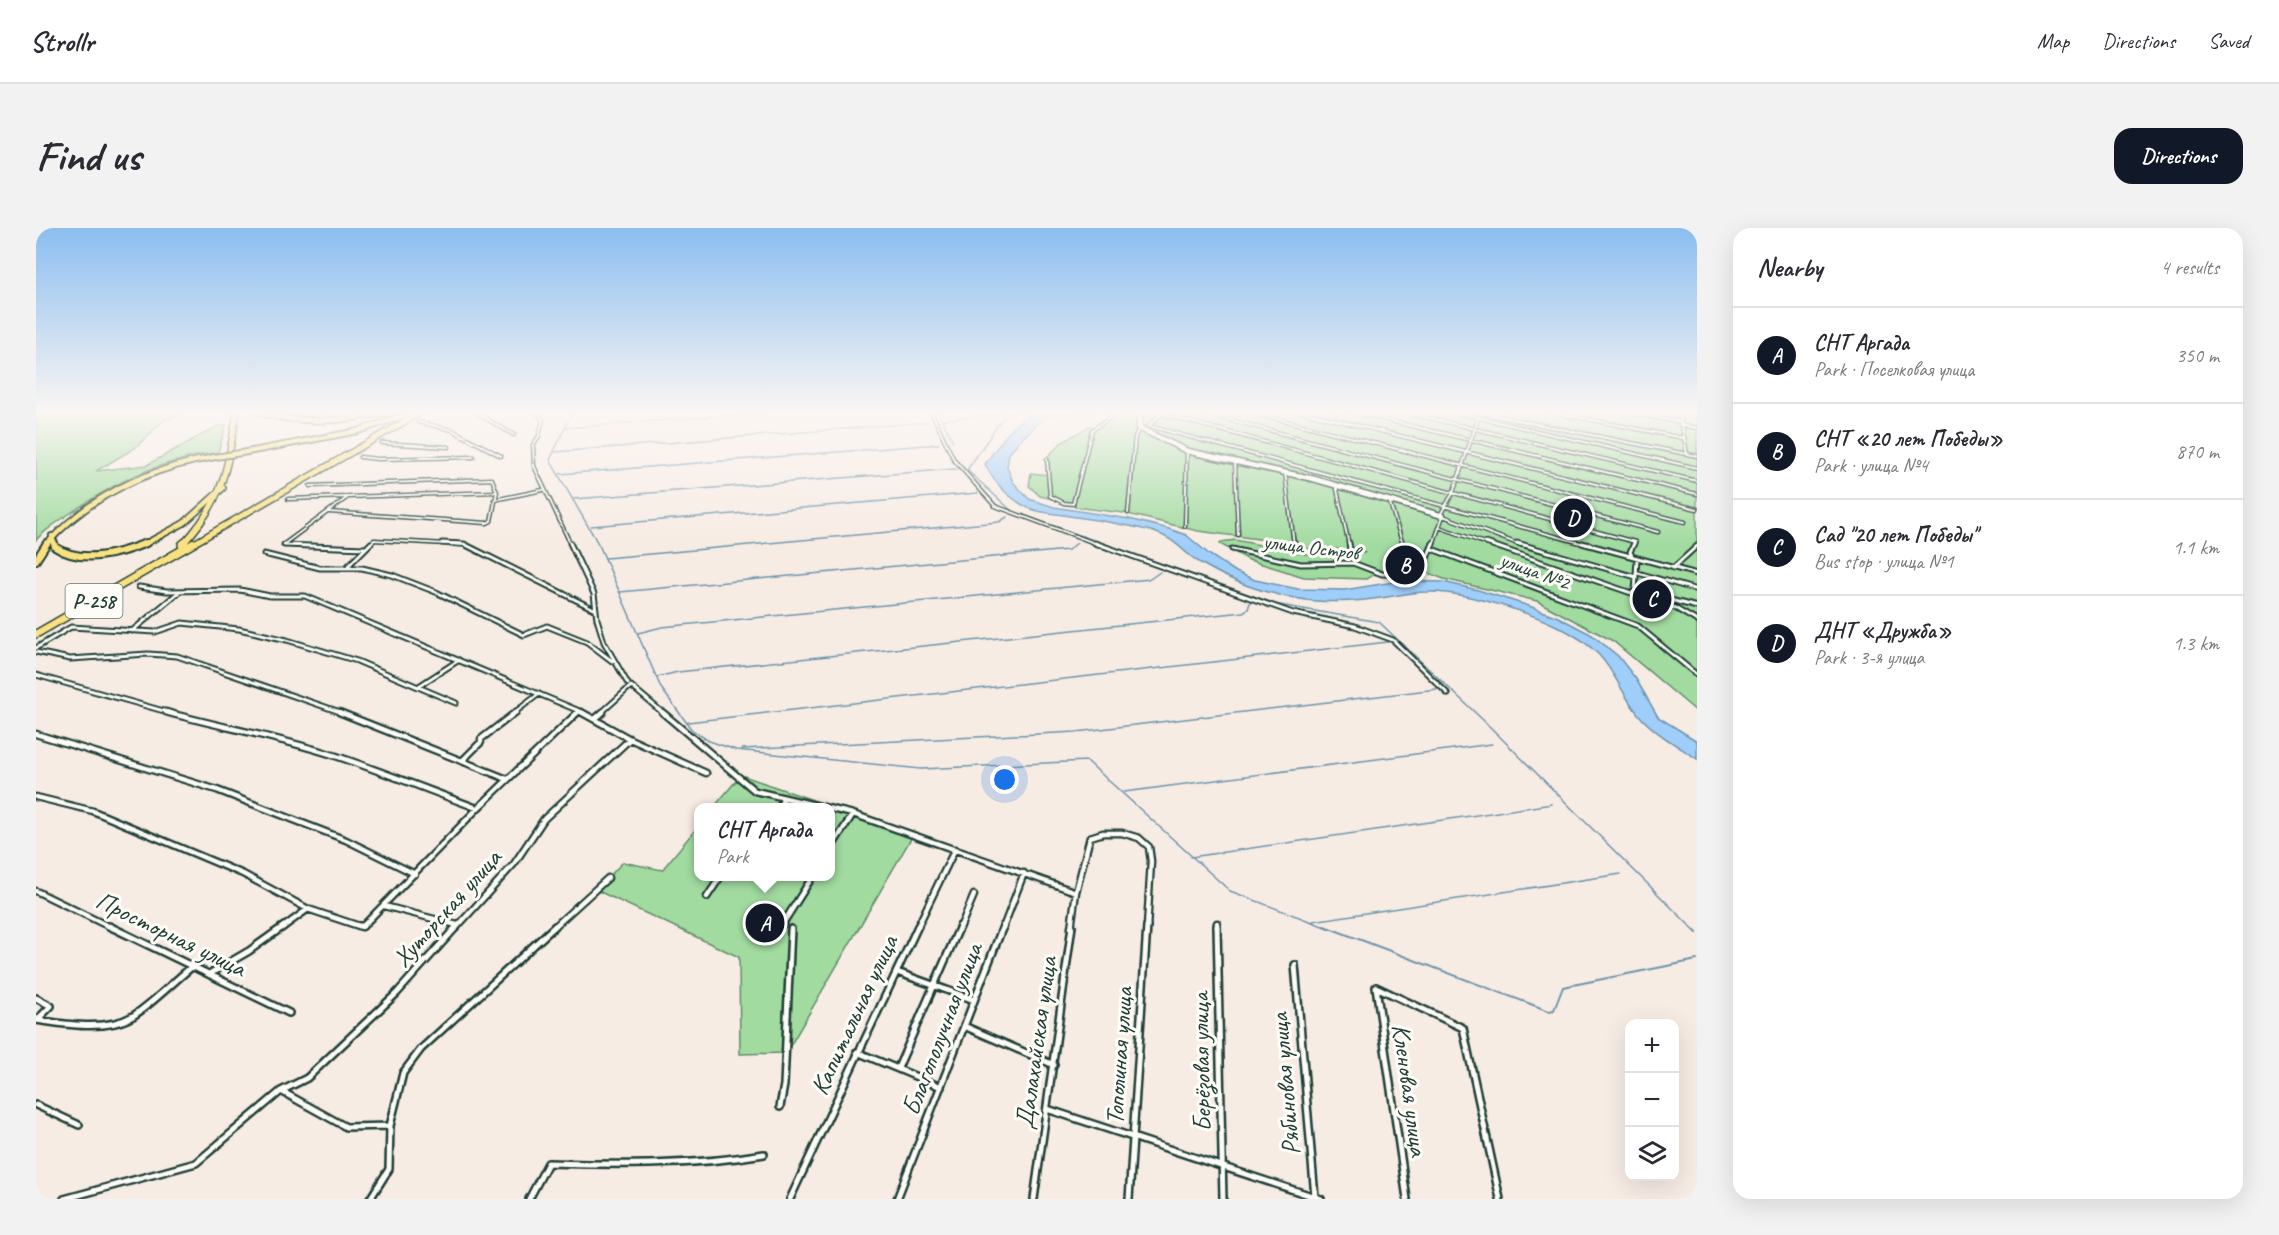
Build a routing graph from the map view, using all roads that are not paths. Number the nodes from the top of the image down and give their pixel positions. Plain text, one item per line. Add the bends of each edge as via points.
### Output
1 (219, 456) edge
2 (229, 456) edge
3 (344, 456) edge
4 (534, 456) edge
5 (952, 456) edge
6 (1085, 456) edge
7 (1134, 456) edge
8 (1187, 456) edge
9 (1210, 456) edge
10 (1260, 456) edge
11 (1318, 456) edge
12 (1373, 456) edge
13 (1427, 456) edge
14 (1465, 456) edge
15 (1484, 456) edge
16 (1540, 456) edge
17 (1594, 456) edge
18 (1646, 456) edge
19 (360, 457) dead end
20 (474, 457) dead end
21 (1047, 459) dead end
22 (954, 460) joint
23 (1235, 462) junction
24 (1462, 465) junction
25 (1697, 468) edge
26 (1285, 471) junction
27 (1457, 478) junction
28 (1697, 480) edge
29 (1335, 484) junction
30 (310, 486) dead end
31 (223, 488) junction
32 (543, 490) junction
33 (497, 492) junction
34 (1453, 493) junction
35 (1697, 494) edge
36 (349, 496) junction
37 (288, 499) dead end
38 (494, 500) junction
39 (1389, 500) junction
40 (1446, 507) junction
41 (1697, 509) edge
42 (329, 512) junction
43 (1128, 513) dead end
44 (1442, 516) junction
45 (1685, 522) dead end
46 (1185, 526) dead end
47 (1439, 527) junction
48 (1658, 532) dead end
49 (1238, 535) dead end
50 (51, 536) junction
51 (1294, 546) dead end
52 (1697, 546) edge
53 (365, 548) junction
54 (1232, 549) dead end
55 (1350, 549) dead end
56 (1432, 549) junction
57 (264, 554) dead end
58 (1407, 556) dead end
59 (1634, 558) junction
60 (36, 560) edge
61 (151, 567) junction
62 (346, 568) junction
63 (1673, 568) junction
64 (1697, 574) edge
65 (1637, 575) junction
66 (139, 587) dead end
67 (1697, 590) edge
68 (180, 591) junction
69 (1635, 593) junction
70 (1697, 607) edge
71 (594, 609) junction
72 (1697, 621) edge
73 (132, 631) junction
74 (36, 634) edge
75 (36, 650) edge
76 (460, 660) junction
77 (612, 661) junction
78 (36, 675) edge
79 (1697, 675) edge
80 (628, 684) dead end
81 (419, 686) junction
82 (539, 694) junction
83 (1448, 694) dead end
84 (456, 703) dead end
85 (579, 711) junction
86 (595, 719) junction
87 (36, 734) edge
88 (630, 739) junction
89 (462, 761) junction
90 (706, 773) dead end
91 (507, 779) junction
92 (36, 797) edge
93 (785, 798) junction
94 (781, 803) edge
95 (812, 803) edge
96 (477, 808) junction
97 (835, 809) edge
98 (853, 814) junction
99 (835, 842) edge
100 (955, 849) junction
101 (1024, 873) junction
102 (415, 874) junction
103 (608, 878) dead end
104 (718, 881) edge
105 (810, 881) edge
106 (36, 891) edge
107 (1076, 892) junction
108 (974, 895) dead end
109 (707, 897) dead end
110 (383, 906) junction
111 (308, 909) junction
112 (1148, 916) joint
113 (1217, 923) dead end
114 (782, 925) dead end
115 (457, 926) junction
116 (791, 929) dead end
117 (194, 965) junction
118 (1294, 965) dead end
119 (897, 972) junction
120 (210, 973) junction
121 (934, 985) junction
122 (36, 999) edge
123 (974, 1000) junction
124 (289, 1013) dead end
125 (37, 1020) edge
126 (964, 1026) junction
127 (857, 1052) junction
128 (1054, 1065) junction
129 (898, 1068) junction
130 (941, 1086) junction
131 (281, 1091) junction
132 (36, 1106) edge
133 (780, 1107) dead end
134 (1047, 1110) junction
135 (79, 1125) dead end
136 (390, 1126) junction
137 (1133, 1138) junction
138 (764, 1154) dead end
139 (1223, 1166) junction
140 (1317, 1198) edge
141 (64, 1199) edge
142 (370, 1199) edge
143 (529, 1199) edge
144 (790, 1199) edge
145 (897, 1199) edge
146 (1034, 1199) edge
147 (1129, 1199) edge
148 (1223, 1199) edge
149 (1407, 1199) edge
150 (1500, 1199) edge

1 - 50 main road, bridge via 146,475
2 - 31 highway, Р-258
3 - 61 highway
4 - 32 street
5 - 22 street
6 - 21 street via 1073,504 1050,496
7 - 43 street
8 - 46 street
9 - 23 street
10 - 40 street
11 - 34 street
12 - 27 street
13 - 24 street
14 - 24 street
15 - 41 street
16 - 35 street
17 - 28 street
18 - 25 street
19 - 20 street
22 - 83 street via 995,506 1010,514 1293,613 1355,626 1393,640
23 - 26 street
23 - 49 street
24 - 27 street
24 - 45 street
26 - 29 street
26 - 51 street
27 - 34 street
27 - 48 street
29 - 39 street
29 - 55 street
30 - 33 street via 490,479 494,480
31 - 50 main road via 182,525 129,550 95,556 71,555 54,547
31 - 61 highway, Р-258 via 195,532
32 - 38 street
32 - 71 street via 594,594
33 - 36 street
33 - 38 street
34 - 40 street
34 - 59 street via 1635,542 1630,552
36 - 37 street
36 - 42 street
38 - 42 street via 492,521 487,523
39 - 44 street
39 - 58 street
40 - 44 street
40 - 59 street
42 - 53 street via 284,544
44 - 47 street
44 - 65 street via 1522,545
47 - 56 street
47 - 69 street
50 - 60 main road
52 - 63 street
53 - 62 street
53 - 71 street via 375,540 464,544
54 - 56 street, улица Остров via 1301,564 1353,563 1382,573 1422,574
56 - 79 street, улица №2 via 1627,621 1646,631
57 - 62 street via 320,568
59 - 63 street
59 - 65 street
61 - 74 highway, Р-258
62 - 77 street via 392,575 524,634 547,626 587,642
63 - 64 street
65 - 67 street
65 - 69 street
66 - 68 street
68 - 73 street
68 - 76 street via 240,590 270,596 305,596
69 - 70 street
69 - 72 street
71 - 77 street
73 - 75 street via 71,627
73 - 81 street via 160,632 182,623 239,629 357,661
75 - 89 street via 70,659 177,656 362,720
76 - 81 street
76 - 82 street
77 - 80 street
78 - 96 street via 339,757
81 - 84 street
82 - 85 street
82 - 89 street via 481,740
85 - 86 street
85 - 91 street
86 - 88 street
86 - 93 street via 631,686 755,791
87 - 102 street via 216,790 346,840
88 - 90 street
88 - 115 street, Хуторская улица via 544,819 514,864
89 - 91 street
91 - 96 street
92 - 111 street via 117,821 243,874
93 - 94 street
93 - 95 street
96 - 102 street
97 - 98 street
98 - 99 street
98 - 100 street
100 - 101 street
100 - 119 street, Капитальная улица
101 - 107 street
101 - 123 street, Благополучная улица
102 - 110 street
103 - 136 street via 421,1048 403,1073
104 - 109 street
105 - 114 street
106 - 117 street, Просторная улица
107 - 112 street, Далахайская улица via 1090,837 1097,833 1131,836 1149,846
107 - 128 street, Далахайская улица
108 - 121 street
110 - 111 street via 362,927
110 - 115 street
111 - 120 street
112 - 137 street, Тополиная улица
113 - 139 street, Берёзовая улица
115 - 131 street, Хуторская улица via 397,993 307,1078
116 - 133 street
117 - 120 street, Просторная улица
117 - 125 street via 132,1016 114,1023
118 - 140 street, Рябиновая улица
119 - 121 street
119 - 127 street, Капитальная улица
120 - 124 street, Просторная улица
121 - 123 street
121 - 129 street
122 - 125 street via 51,1006
123 - 126 street, Благополучная улица
126 - 128 street
126 - 130 street, Благополучная улица
127 - 129 street
127 - 144 street, Капитальная улица
128 - 134 street, Далахайская улица
129 - 130 street
130 - 145 street, Благополучная улица
131 - 136 street via 346,1127
131 - 141 street, Хуторская улица via 196,1163
132 - 135 street
134 - 137 street
134 - 146 street, Далахайская улица
136 - 142 street via 389,1169
137 - 139 street
137 - 147 street, Тополиная улица
138 - 143 street via 716,1162 606,1166 548,1163
139 - 140 street
139 - 148 street, Берёзовая улица
149 - 150 street, Кленовая улица via 1376,987 1463,1028

